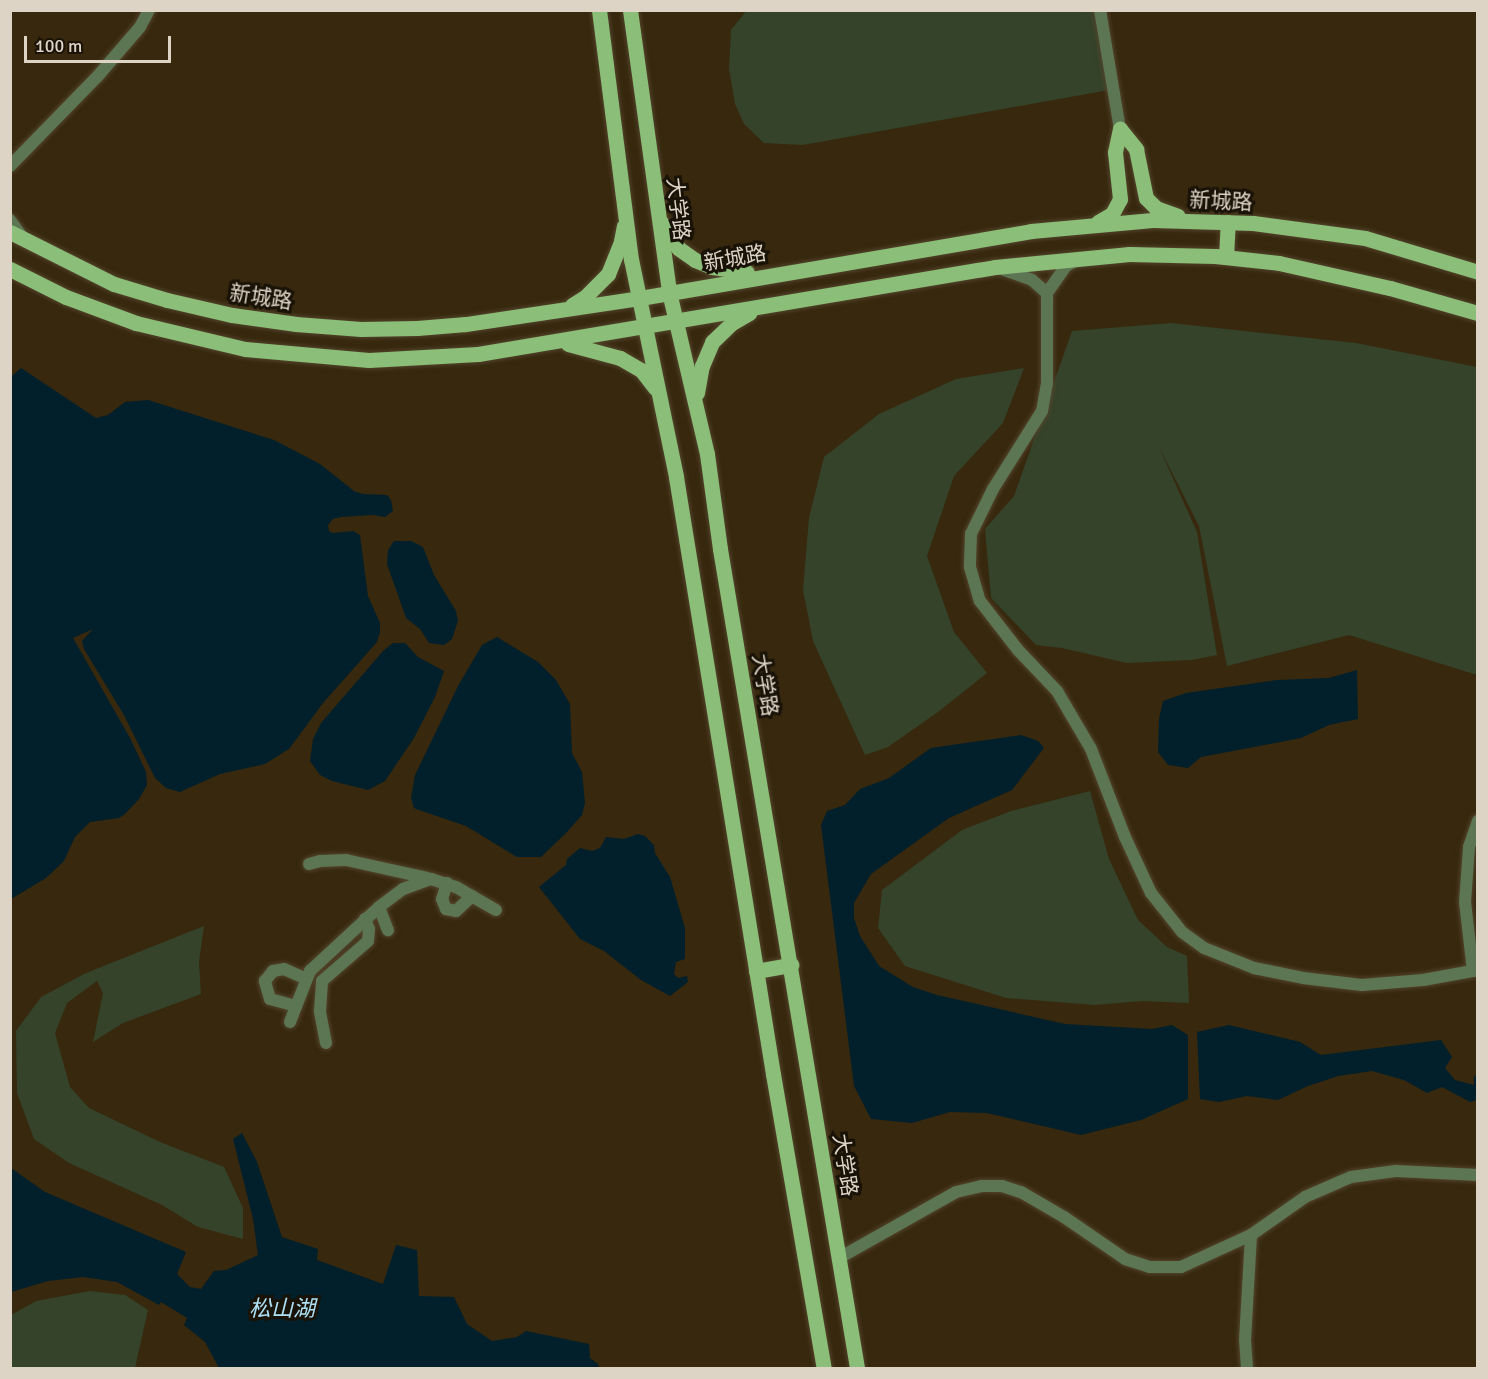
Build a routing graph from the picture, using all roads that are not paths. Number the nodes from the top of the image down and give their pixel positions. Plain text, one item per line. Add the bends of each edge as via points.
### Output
1 (149, 10) edge
2 (599, 10) edge
3 (630, 10) edge
4 (1100, 10) edge
5 (1120, 129) junction
6 (10, 166) edge
7 (625, 211) junction
8 (658, 215) junction
9 (10, 220) edge
10 (1196, 220) junction
11 (1228, 222) junction
12 (1092, 224) junction
13 (17, 236) edge
14 (1083, 257) junction
15 (1226, 257) junction
16 (995, 267) junction
17 (10, 269) edge
18 (1478, 272) edge
19 (777, 273) junction
20 (669, 292) junction
21 (1047, 293) junction
22 (639, 298) junction
23 (773, 305) junction
24 (566, 309) junction
25 (1478, 313) edge
26 (675, 321) junction
27 (645, 327) junction
28 (550, 342) junction
29 (661, 400) junction
30 (699, 417) junction
31 (1478, 821) edge
32 (309, 864) dead end
33 (431, 879) junction
34 (447, 884) junction
35 (472, 896) junction
36 (379, 907) junction
37 (496, 910) dead end
38 (365, 920) junction
39 (388, 930) dead end
40 (790, 965) junction
41 (756, 970) junction
42 (1475, 970) edge
43 (306, 979) junction
44 (296, 1006) junction
45 (290, 1022) dead end
46 (326, 1043) dead end
47 (1478, 1175) edge
48 (1251, 1235) junction
49 (838, 1258) junction
50 (824, 1368) edge
51 (857, 1368) edge
52 (1247, 1368) edge

1 - 6 street via 140,27 104,69
2 - 7 main road
3 - 8 main road, 大学路
4 - 5 street
5 - 10 main road via 1136,149 1150,204
5 - 12 main road via 1115,152 1119,204 1107,218
7 - 22 main road
7 - 24 main road via 621,241 608,274
8 - 19 main road via 671,240 695,260 728,270
8 - 20 main road, 大学路
9 - 13 street
10 - 11 main road, 新城路
10 - 12 main road, 新城路
11 - 15 main road
11 - 18 main road, 新城路 via 1314,229 1365,238
12 - 19 main road, 新城路
13 - 24 main road, 新城路 via 124,287 232,315 296,324 417,328
14 - 15 main road
14 - 16 main road
14 - 21 street via 1066,266
15 - 25 main road via 1328,272
16 - 21 street via 1017,273
16 - 23 main road
17 - 28 main road via 66,297 136,323 244,349 333,359 390,359 478,354
19 - 20 main road, 新城路
20 - 22 main road, 新城路
20 - 26 main road, 大学路
21 - 42 street via 1047,383 1042,411 993,489 971,534 970,567 980,601 1057,691 1091,749 1151,893 1182,932 1204,948 1254,968 1362,985 1423,980
22 - 24 main road, 新城路
22 - 27 main road
23 - 26 main road
23 - 30 main road via 732,323 712,342 699,376
26 - 27 main road
26 - 30 main road, 大学路
27 - 28 main road
27 - 29 main road
28 - 29 main road via 594,349 626,361 650,379
29 - 41 main road
30 - 40 main road, 大学路
31 - 42 street via 1469,847 1465,902
32 - 33 street via 346,860
33 - 34 street
33 - 36 street via 403,889
34 - 35 street
34 - 35 street via 442,899 446,909 456,911
35 - 37 street
36 - 38 street
36 - 39 street
38 - 43 street
38 - 46 street via 368,941 322,981 320,1011
40 - 41 main road
40 - 49 main road, 大学路
41 - 50 main road
43 - 44 street
43 - 44 street via 284,969 273,971 265,981 270,999
44 - 45 street
47 - 48 street via 1396,1172 1351,1177 1305,1197
48 - 49 street via 1181,1267 1150,1267 1125,1259 1021,1192 1002,1186 981,1186 956,1192
48 - 52 street
49 - 51 main road, 大学路

